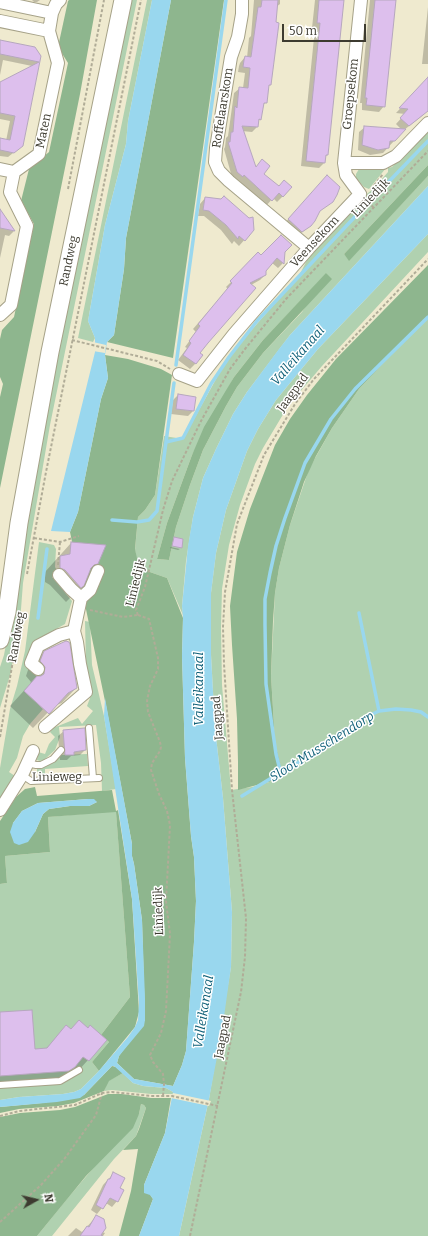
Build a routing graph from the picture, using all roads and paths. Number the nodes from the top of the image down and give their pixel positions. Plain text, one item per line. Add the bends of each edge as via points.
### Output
1 (60, 0) edge
2 (123, 0) edge
3 (141, 0) edge
4 (242, 0) edge
5 (361, 0) edge
6 (0, 2) edge
7 (52, 13) junction
8 (0, 21) edge
9 (49, 32) junction
10 (428, 123) edge
11 (428, 151) edge
12 (389, 160) junction
13 (344, 164) junction
14 (0, 169) edge
15 (14, 172) junction
16 (5, 191) edge
17 (360, 194) junction
18 (309, 248) junction
19 (428, 259) edge
20 (0, 314) edge
21 (72, 340) junction
22 (179, 374) joint
23 (19, 523) junction
24 (79, 536) dead end
25 (34, 538) junction
26 (60, 542) junction
27 (98, 571) dead end
28 (59, 575) joint
29 (27, 576) dead end
30 (0, 598) edge
31 (80, 598) junction
32 (94, 611) dead end
33 (138, 615) junction
34 (18, 630) dead end
35 (74, 631) junction
36 (0, 640) edge
37 (38, 669) dead end
38 (45, 728) dead end
39 (89, 728) dead end
40 (0, 737) edge
41 (60, 750) dead end
42 (32, 751) dead end
43 (27, 763) junction
44 (22, 775) junction
45 (0, 810) edge
46 (79, 1070) dead end
47 (0, 1085) edge
48 (102, 1094) junction
49 (163, 1096) junction
50 (218, 1106) junction
51 (0, 1116) edge
52 (0, 1222) edge
53 (190, 1236) edge

1 - 7 street, Maten
2 - 23 main road, Randweg via 50,352
3 - 21 path
4 - 18 street, Roffelaarskom via 238,37 231,57 216,148 216,162 219,170 230,181
5 - 13 street, Groepsekom
6 - 7 street
7 - 9 street, Maten
8 - 9 street
9 - 15 street, Maten via 58,63 39,154
10 - 12 street
11 - 33 path, Liniedijk via 286,299 230,369 172,480 145,587 136,610
12 - 13 street via 383,163
12 - 17 path via 389,167 370,190
13 - 17 street via 346,175
14 - 15 street
15 - 16 street
16 - 20 street via 27,226 11,305
17 - 18 street, Veensekom
18 - 22 street, Veensekom via 197,381
19 - 50 path, Jaagpad via 314,379 295,404 264,455 237,524 224,592 223,627 232,790 246,918 245,956 241,992
21 - 22 path via 157,360
21 - 25 path
23 - 30 main road, Randweg
23 - 36 main road, Randweg via 7,612
24 - 26 path
25 - 26 path
25 - 29 path
26 - 28 path
27 - 31 street via 90,590
28 - 31 street
31 - 35 street
32 - 33 path via 123,618
33 - 49 path, Liniedijk via 149,619 158,658 158,669 150,686 147,701 148,712 161,747 151,770 168,811 170,825 166,901 170,934 166,1010 161,1033 150,1055 162,1072
34 - 40 path, Randweg
35 - 37 street via 59,635 38,646 31,663
35 - 38 street via 86,692
39 - 44 lane, Linieweg via 92,764 96,778 30,781
41 - 43 lane, Linieweg via 41,765
42 - 43 street, Linieweg
43 - 44 street, Linieweg
44 - 45 street, Linieweg
46 - 47 lane via 60,1081
48 - 49 path via 115,1092
48 - 51 path via 75,1105 20,1111
48 - 52 path via 96,1115 65,1158 41,1185
49 - 50 path
50 - 53 path, Jaagpad

